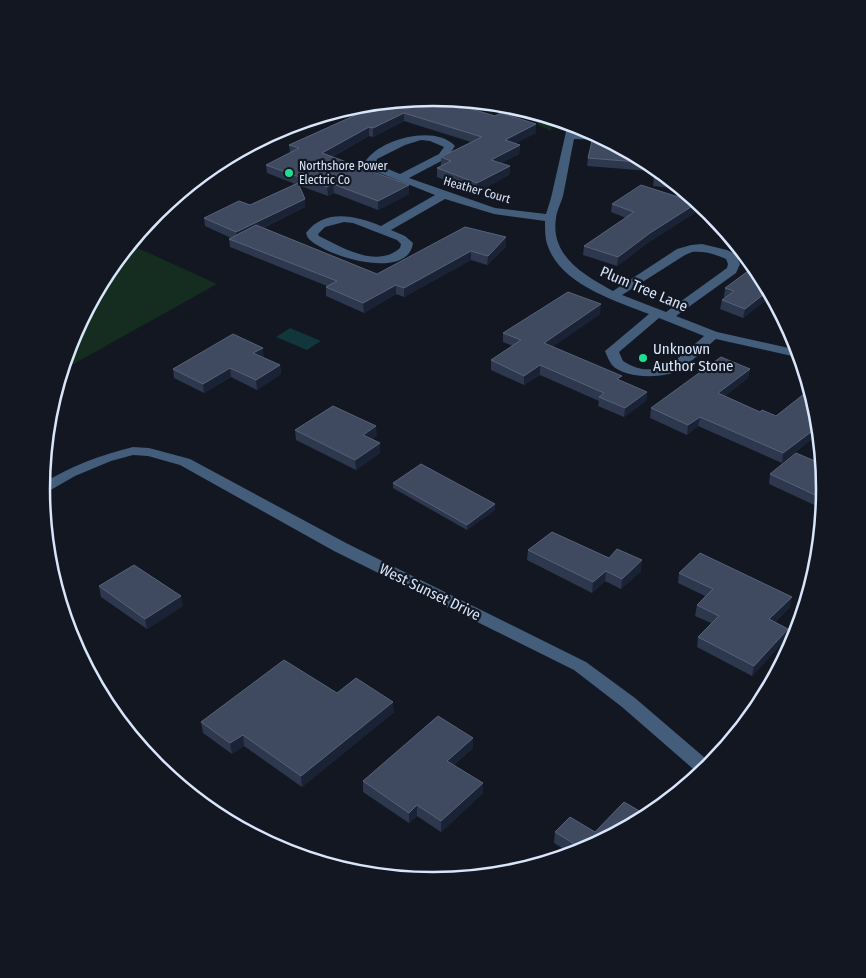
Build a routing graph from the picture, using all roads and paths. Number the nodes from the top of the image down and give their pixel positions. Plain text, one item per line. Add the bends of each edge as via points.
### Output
1 (570, 131) edge
2 (400, 178) junction
3 (444, 195) junction
4 (550, 218) junction
5 (382, 230) junction
6 (613, 296) junction
7 (662, 316) junction
8 (713, 335) junction
9 (791, 352) edge
10 (50, 485) edge
11 (700, 764) edge

1 - 4 street, Plum Tree Lane
2 - 2 street, Heather Court via 443,156 450,146 434,138 407,138 373,157 371,166
2 - 3 street, Heather Court
3 - 4 street, Heather Court via 494,211
3 - 5 street
4 - 6 street, Plum Tree Lane via 552,240 558,255 584,280
5 - 5 street via 402,238 407,243 404,252 397,257 376,261 363,259 314,238 312,233 321,224 344,219
6 - 7 street, Plum Tree Lane
6 - 7 street via 681,252 702,248 731,257 732,270
7 - 8 street, Plum Tree Lane
7 - 8 street via 612,351 620,366 653,372 672,369
8 - 9 street, Plum Tree Lane
10 - 11 street, West Sunset Drive via 106,458 134,451 185,462 340,547 580,666 606,683

